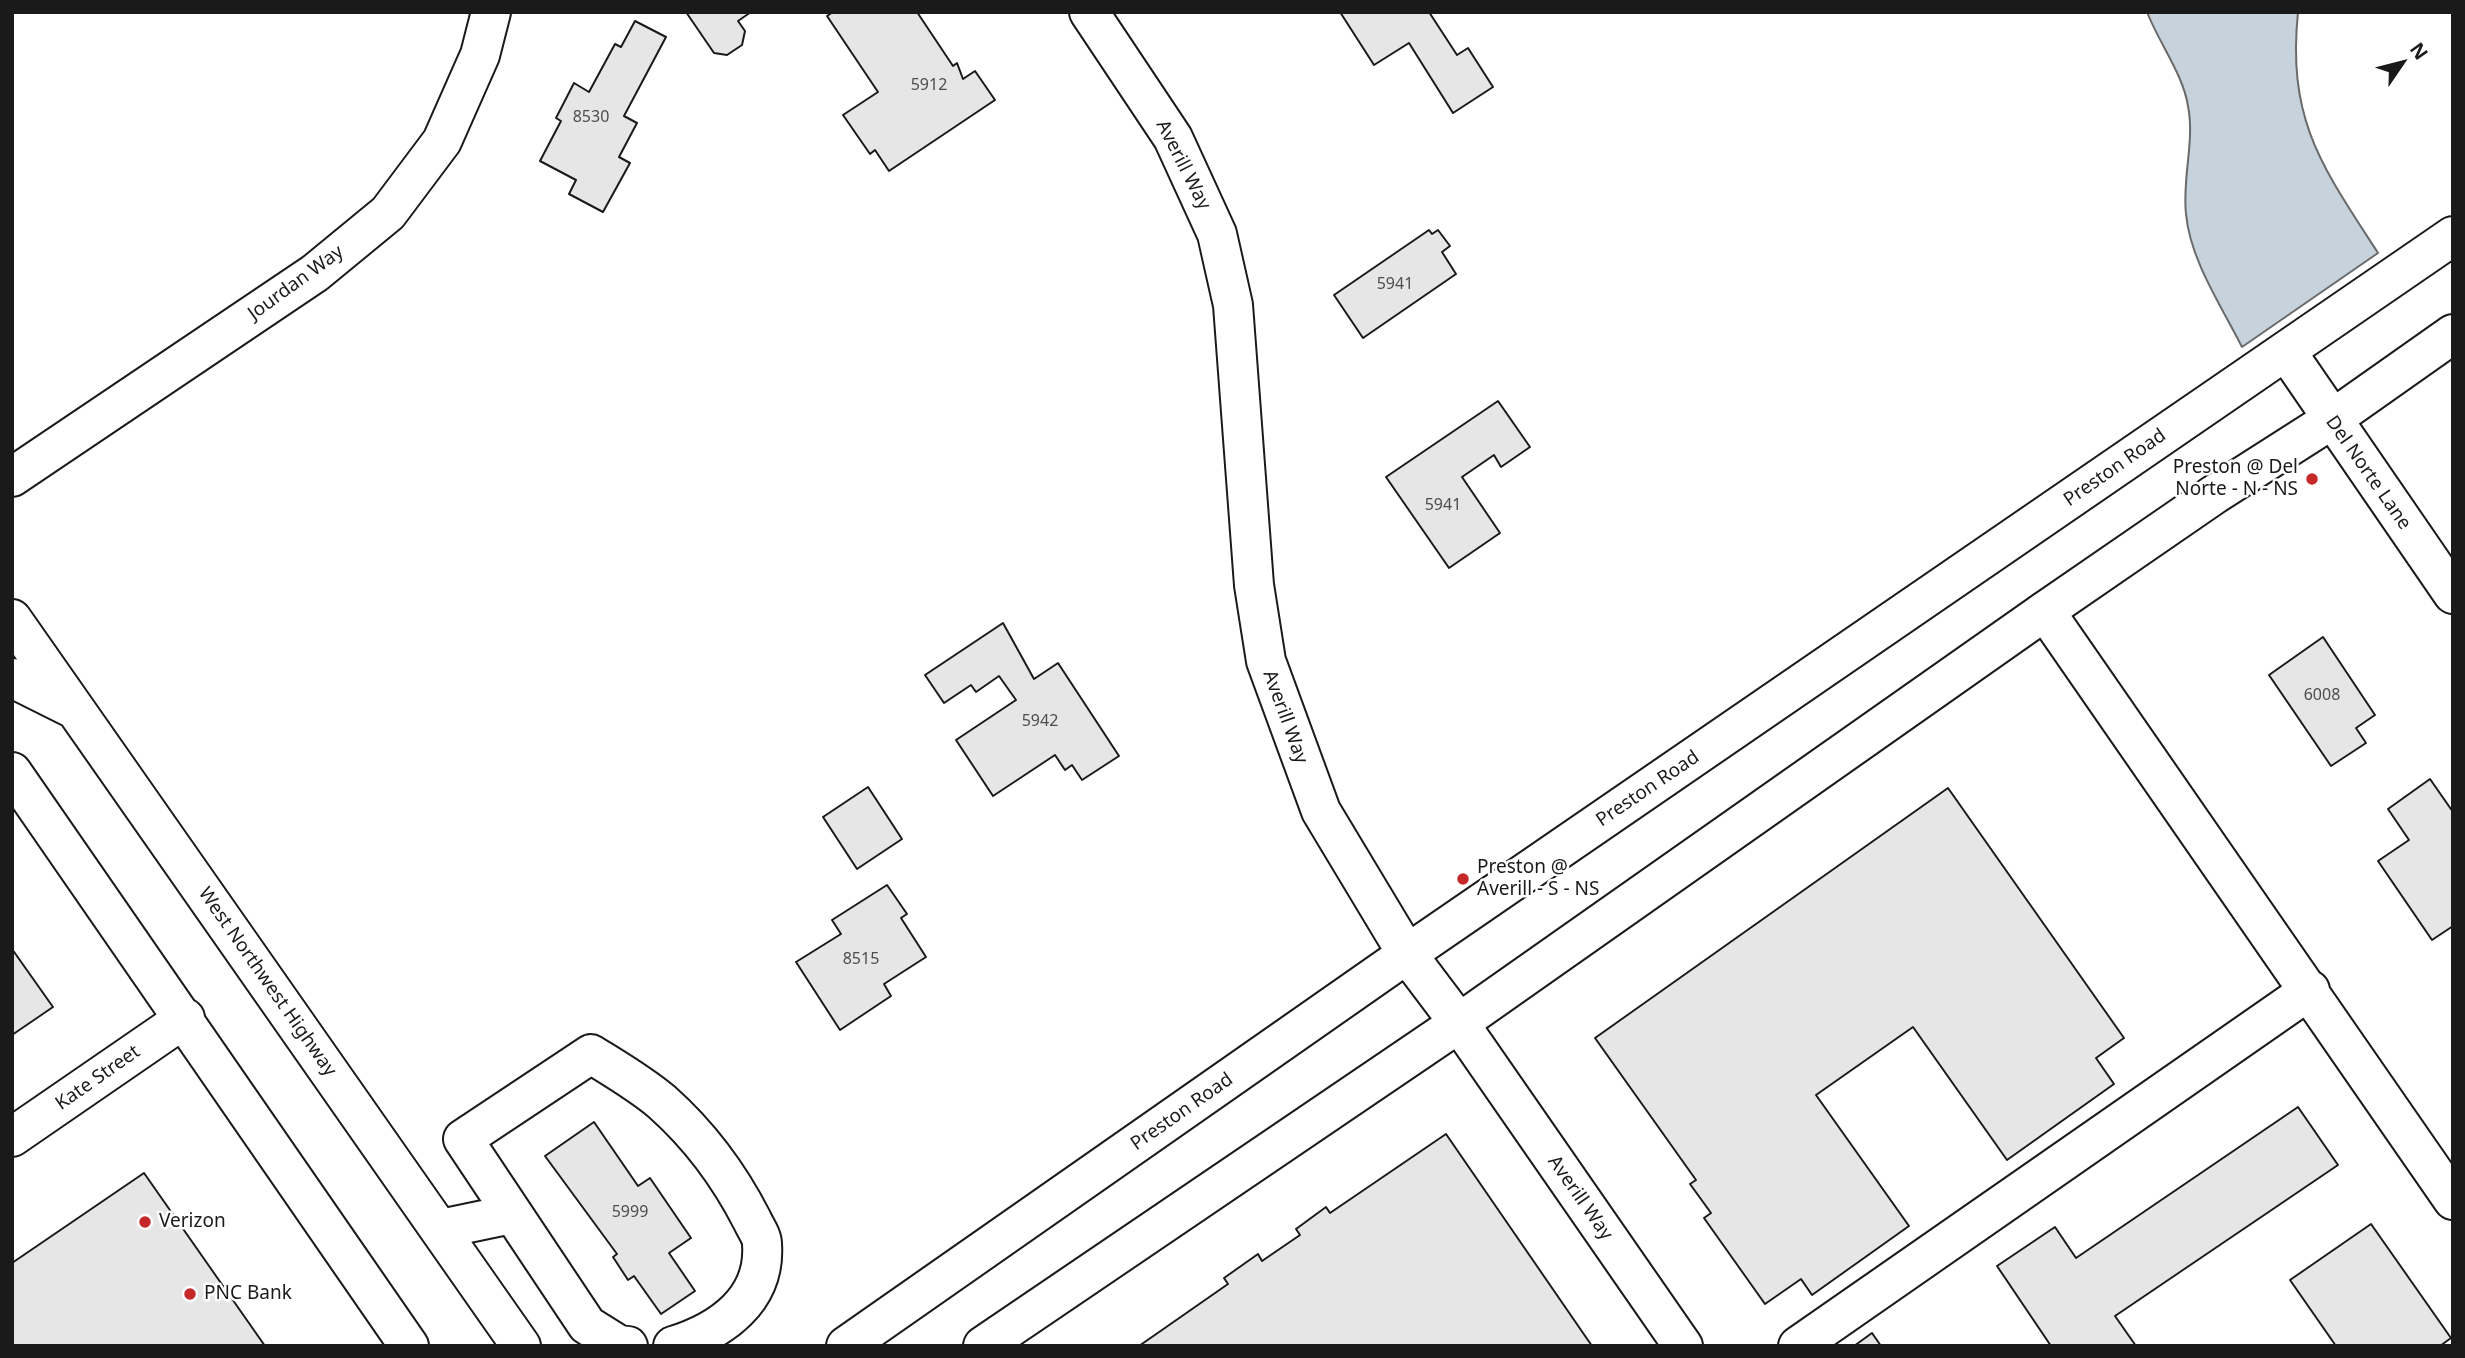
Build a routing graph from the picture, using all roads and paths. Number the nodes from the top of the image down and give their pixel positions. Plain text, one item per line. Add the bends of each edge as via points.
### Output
1 (491, 12) edge
2 (1089, 12) edge
3 (2453, 236) edge
4 (2453, 334) edge
5 (2286, 351) junction
6 (2331, 420) junction
7 (12, 477) edge
8 (2453, 594) edge
9 (2045, 611) junction
10 (12, 619) edge
11 (12, 678) edge
12 (77, 710) junction
13 (12, 772) edge
14 (1407, 954) junction
15 (2310, 990) junction
16 (185, 1018) junction
17 (1459, 1023) junction
18 (12, 1138) edge
19 (2453, 1200) edge
20 (512, 1214) junction
21 (440, 1229) junction
22 (582, 1335) edge
23 (409, 1346) edge
24 (521, 1346) edge
25 (628, 1346) edge
26 (673, 1346) edge
27 (846, 1346) edge
28 (983, 1346) edge
29 (1683, 1346) edge
30 (1798, 1346) edge

1 - 7 main road, Jourdan Way via 480,55 442,141 388,213 315,273
2 - 14 main road, Averill Way via 1173,138 1217,234 1233,305 1254,584 1265,661 1321,811
3 - 5 main road, Preston Road
4 - 6 main road
5 - 6 main road, Del Norte Lane
5 - 14 main road, Preston Road
6 - 8 main road, Del Norte Lane
6 - 9 main road
9 - 15 main road
9 - 17 main road
10 - 12 main road, West Northwest Highway
11 - 12 main road
12 - 21 main road, West Northwest Highway
13 - 16 main road
14 - 17 main road, Averill Way
14 - 27 main road, Preston Road
15 - 19 main road
15 - 30 main road
16 - 18 main road, Kate Street
16 - 23 main road
17 - 28 main road
17 - 29 main road, Averill Way
20 - 21 main road
20 - 22 main road
20 - 26 main road via 463,1139 592,1054 660,1100 699,1137 738,1194 762,1241 761,1277 741,1310 700,1337
21 - 24 main road, West Northwest Highway
22 - 25 main road

